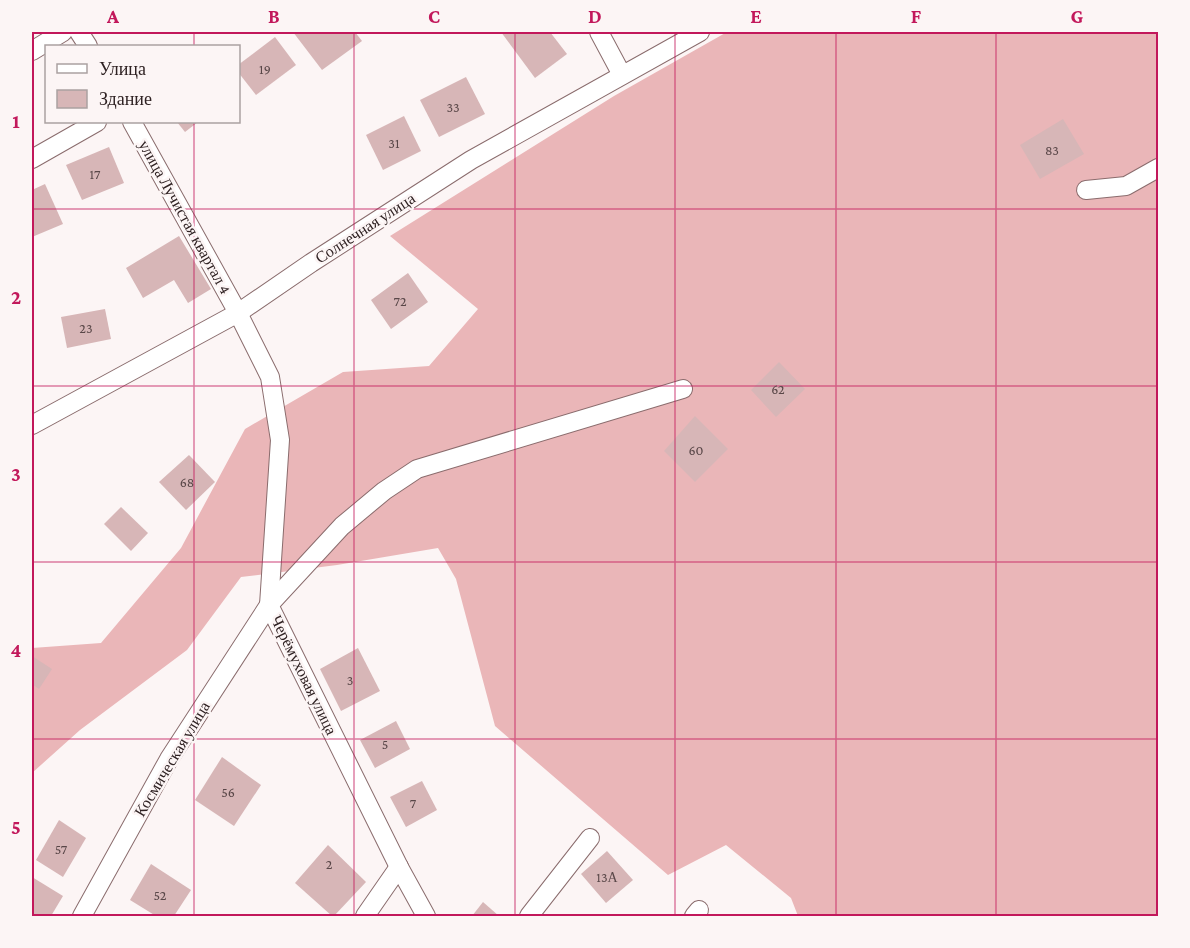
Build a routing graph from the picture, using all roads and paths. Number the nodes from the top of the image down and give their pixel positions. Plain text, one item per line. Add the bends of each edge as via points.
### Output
1 (63, 32) edge
2 (79, 32) edge
3 (599, 32) edge
4 (700, 32) edge
5 (87, 45) edge
6 (32, 51) edge
7 (622, 75) junction
8 (95, 123) edge
9 (133, 123) edge
10 (32, 159) edge
11 (1158, 168) edge
12 (1086, 190) dead end
13 (238, 313) junction
14 (683, 389) dead end
15 (32, 425) edge
16 (269, 605) junction
17 (590, 838) dead end
18 (399, 867) junction
19 (82, 916) edge
20 (365, 916) edge
21 (426, 916) edge
22 (529, 916) edge

1 - 6 street
2 - 5 street
3 - 7 street
4 - 7 street, Солнечная улица
7 - 13 street, Солнечная улица via 471,160
8 - 10 street
9 - 13 street, улица Лучистая квартал 4
11 - 12 street via 1126,186
13 - 15 street, Солнечная улица
13 - 16 street, Черёмуховая улица via 270,377 280,440
14 - 16 street, Космическая улица via 417,469 342,526
16 - 18 street, Черёмуховая улица
16 - 19 street, Космическая улица via 169,759
17 - 22 street
18 - 20 street
18 - 21 street, Черёмуховая улица

